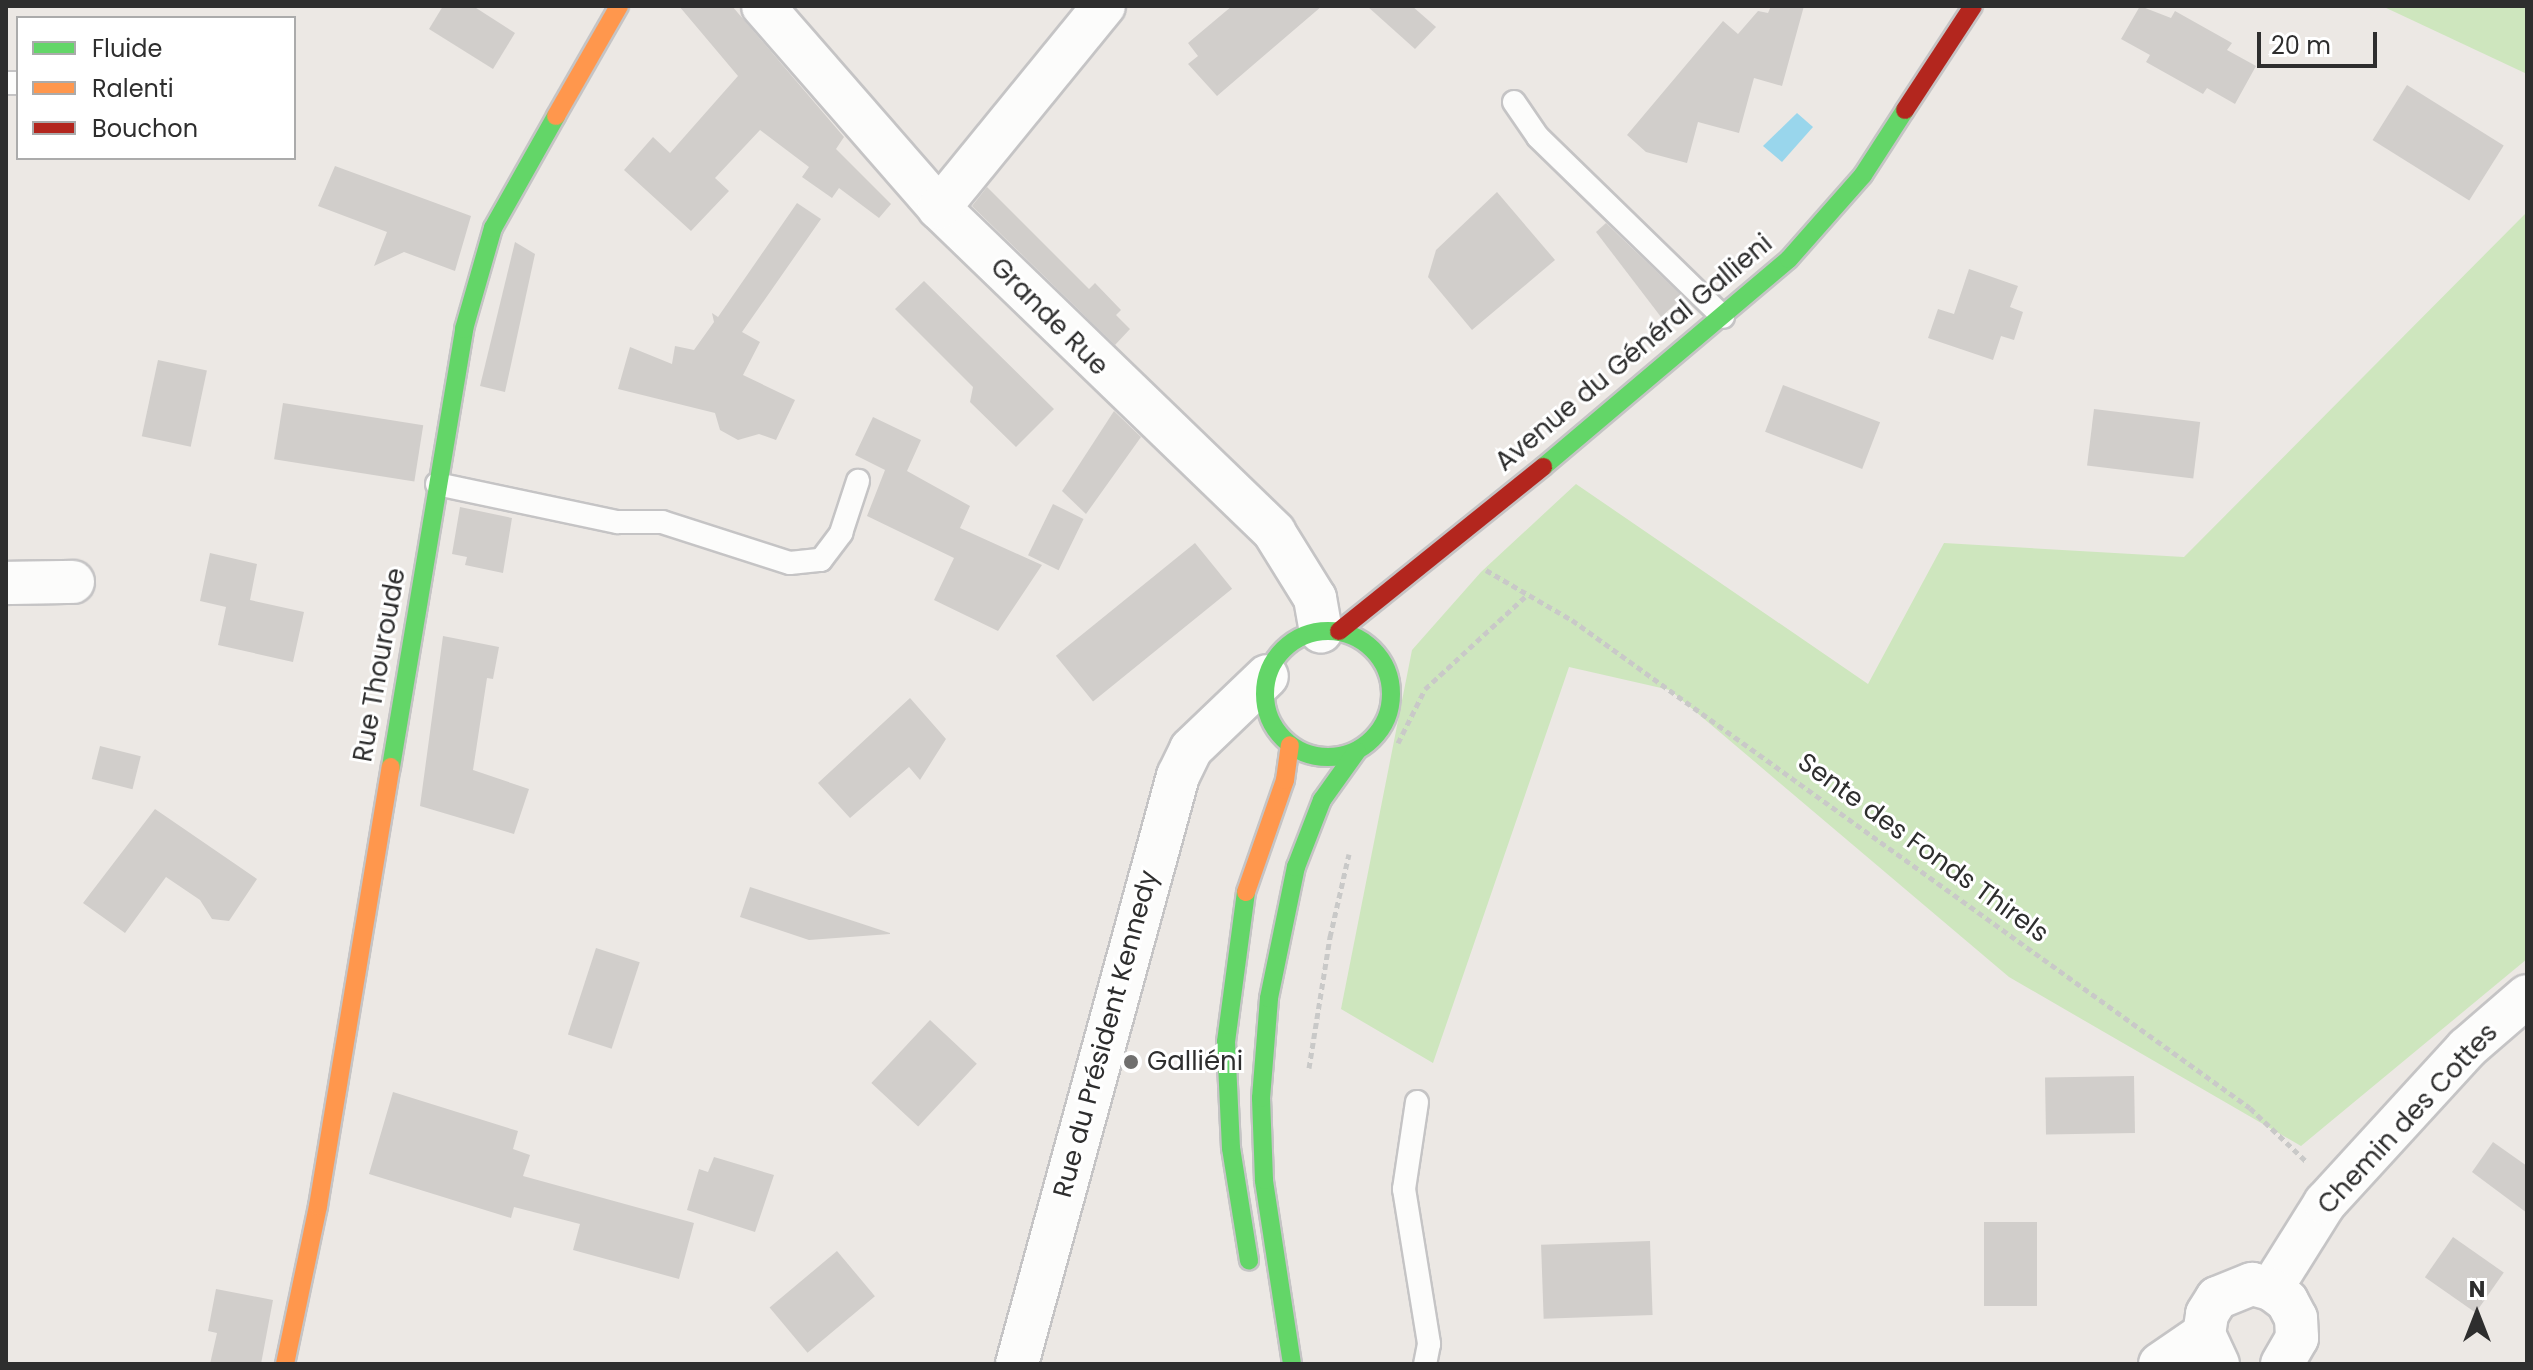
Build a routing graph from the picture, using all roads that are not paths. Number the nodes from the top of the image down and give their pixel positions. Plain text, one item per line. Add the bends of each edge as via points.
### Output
1 (619, 6) edge
2 (763, 6) edge
3 (1104, 6) edge
4 (1973, 6) edge
5 (1514, 102) dead end
6 (939, 208) junction
7 (1723, 317) junction
8 (858, 481) dead end
9 (437, 484) junction
10 (1423, 568) junction
11 (73, 582) dead end
12 (6, 583) edge
13 (1405, 602) dead end
14 (1330, 631) junction
15 (1387, 638) dead end
16 (1378, 655) junction
17 (1275, 712) junction
18 (1357, 751) junction
19 (2527, 996) edge
20 (1417, 1102) dead end
21 (1253, 1282) dead end
22 (2271, 1289) junction
23 (2211, 1349) edge
24 (2292, 1362) edge
25 (285, 1364) edge
26 (1017, 1364) edge
27 (1292, 1364) edge
28 (1425, 1364) edge
29 (2160, 1364) edge

1 - 9 street, Rue Thouroude via 493,228 464,329
2 - 6 street, Grande Rue
3 - 6 street
4 - 7 street, Avenue du Général Gallieni via 1863,175 1789,259
5 - 7 lane via 1538,137
6 - 14 street, Grande Rue via 1274,532
7 - 10 street, Avenue du Général Gallieni
8 - 9 lane via 841,533 821,560 790,563 662,522 618,522
9 - 25 street, Rue Thouroude via 318,1206
10 - 13 street, Avenue du Général Gallieni
10 - 14 street, Avenue du Général Gallieni
11 - 12 street
14 - 16 street via 1367,644
14 - 17 street via 1293,641
15 - 16 street
16 - 18 street via 1392,697 1387,719
17 - 18 street via 1311,755
17 - 21 street via 1285,780 1246,891 1227,1030 1236,1202
17 - 26 street, Rue du Président Kennedy via 1224,719 1191,749 1169,803
18 - 27 street via 1322,800 1296,867 1269,998 1261,1098 1264,1180
19 - 22 street, Chemin des Cottes via 2467,1048 2325,1203
20 - 28 lane via 1404,1189 1429,1344
22 - 23 street via 2252,1284 2217,1298
22 - 24 street via 2287,1301 2296,1318
23 - 29 street

